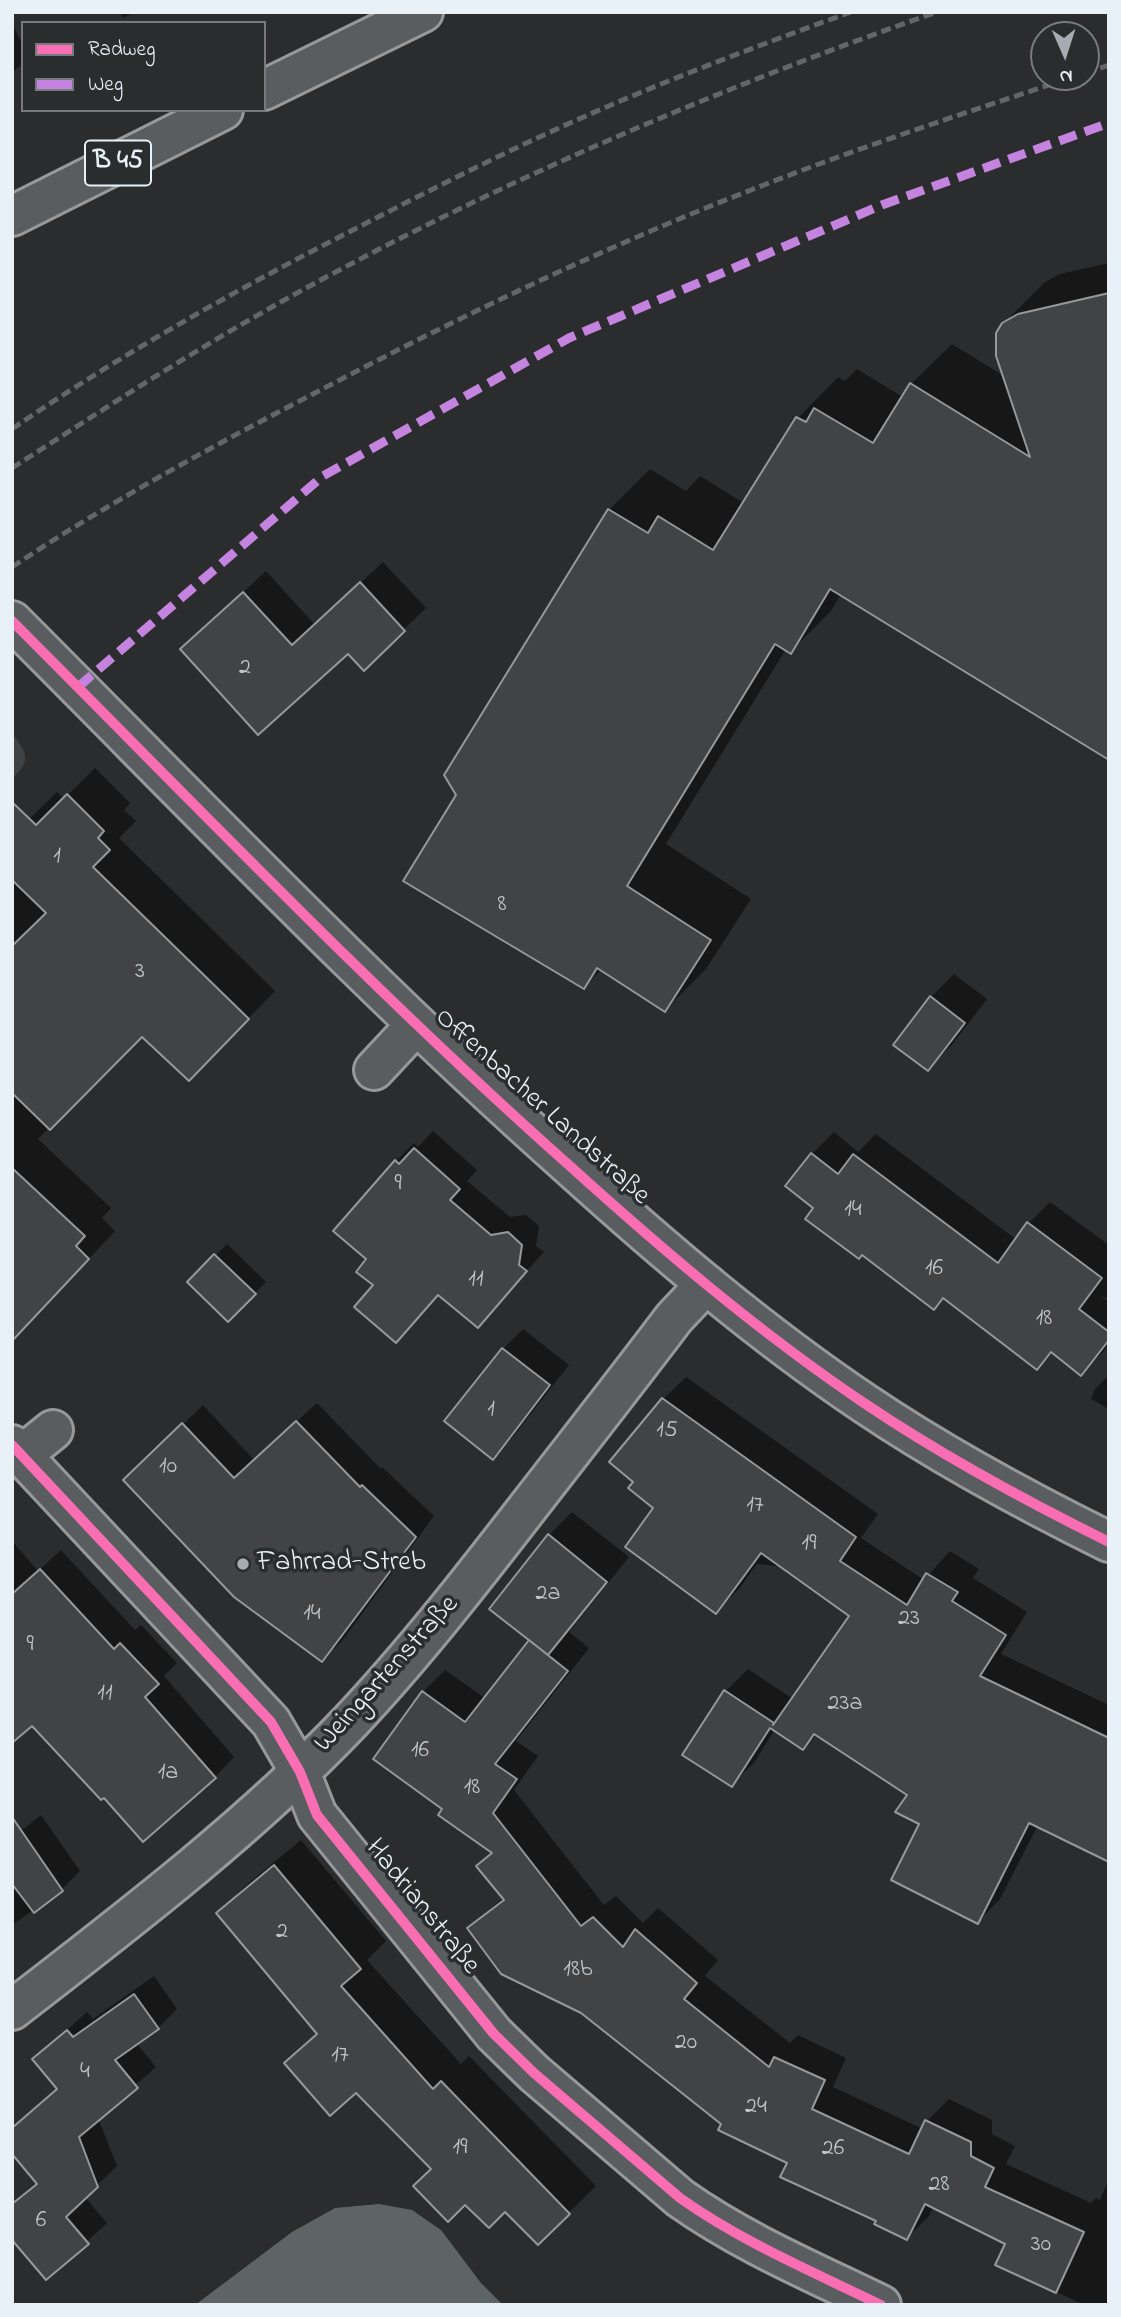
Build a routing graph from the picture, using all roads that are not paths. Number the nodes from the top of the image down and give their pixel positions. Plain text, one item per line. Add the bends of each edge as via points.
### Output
1 (423, 12) edge
2 (266, 89) edge
3 (219, 112) edge
4 (12, 216) edge
5 (12, 621) edge
6 (416, 1025) junction
7 (374, 1070) dead end
8 (706, 1284) junction
9 (53, 1430) dead end
10 (17, 1450) edge
11 (1109, 1542) edge
12 (300, 1772) junction
13 (12, 2010) edge
14 (881, 2305) edge

1 - 2 street
3 - 4 street, B 45
5 - 6 street, Offenbacher Landstraße
6 - 7 street
6 - 8 street, Offenbacher Landstraße
8 - 11 street, Offenbacher Landstraße via 866,1404 1008,1490
8 - 12 street, Weingartenstraße via 674,1318 439,1619
9 - 10 street
10 - 12 street, Hadrianstraße via 271,1722
12 - 13 street, Weingartenstraße via 94,1947
12 - 14 street, Hadrianstraße via 317,1815 515,2057 708,2218

